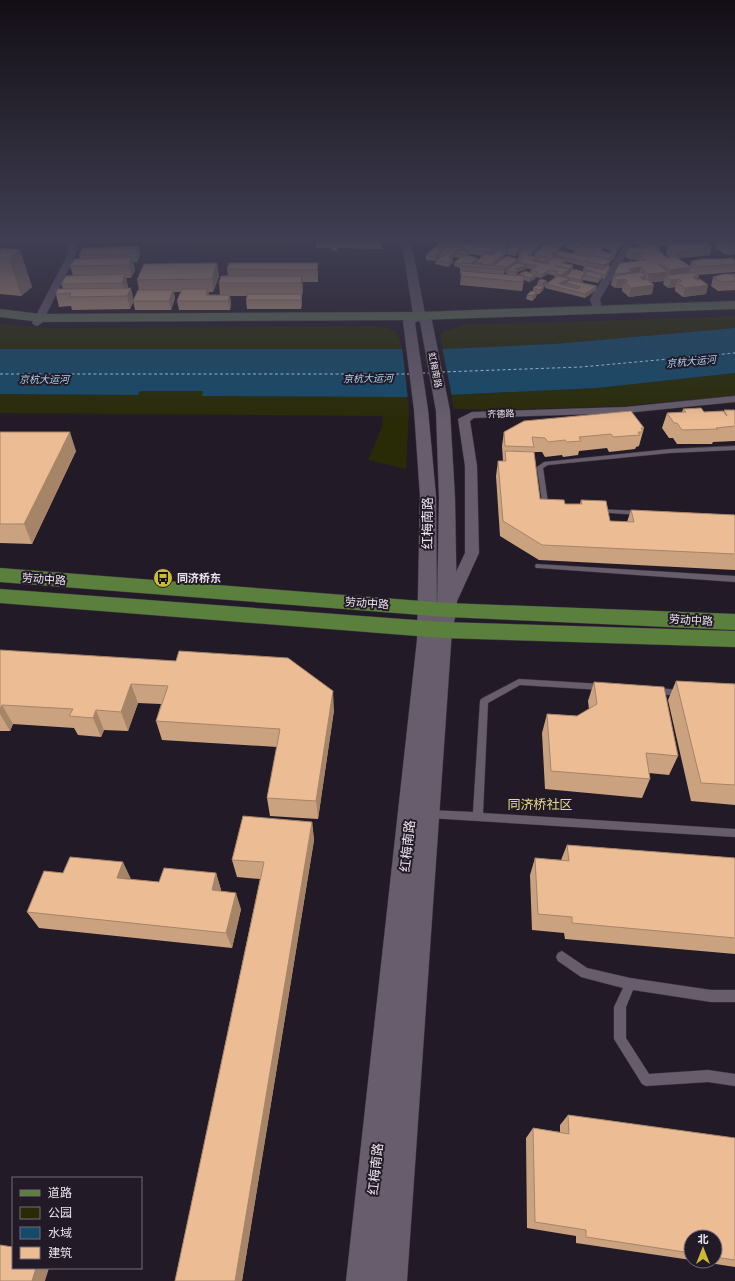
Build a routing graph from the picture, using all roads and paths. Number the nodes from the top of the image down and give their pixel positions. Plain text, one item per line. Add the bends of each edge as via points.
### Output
1 (47, 302) edge
2 (415, 302) edge
3 (596, 302) edge
4 (735, 306) edge
5 (597, 310) junction
6 (735, 311) edge
7 (0, 312) edge
8 (0, 318) edge
9 (38, 320) junction
10 (418, 323) junction
11 (735, 399) edge
12 (432, 411) junction
13 (735, 448) edge
14 (554, 509) edge
15 (586, 511) edge
16 (648, 514) edge
17 (539, 566) dead end
18 (0, 575) edge
19 (735, 579) edge
20 (0, 596) edge
21 (436, 619) junction
22 (735, 622) edge
23 (735, 639) edge
24 (612, 688) edge
25 (650, 690) edge
26 (689, 693) edge
27 (426, 814) junction
28 (478, 817) junction
29 (735, 833) edge
30 (562, 957) dead end
31 (630, 984) junction
32 (735, 996) edge
33 (735, 1080) edge
34 (364, 1281) edge
35 (389, 1281) edge

1 - 9 street
2 - 10 street
3 - 5 street
4 - 5 main road
5 - 10 main road
6 - 10 main road
7 - 9 main road
8 - 9 main road
9 - 10 main road
10 - 12 street, 虹梅南路
10 - 12 street, 虹梅南路
11 - 21 street, 齐德路 via 625,410 472,415 464,419 471,466 472,553
12 - 21 street, 红梅南路 via 447,498
13 - 14 lane via 670,451 546,463 540,467 546,509
15 - 16 lane
17 - 19 lane
18 - 21 main road, 劳动中路
20 - 21 main road, 劳动中路
21 - 22 main road, 劳动中路
21 - 23 main road, 劳动中路
21 - 27 street, 红梅南路
21 - 34 street, 红梅南路
24 - 28 lane via 519,682 484,701
25 - 26 lane
27 - 28 lane
27 - 35 street, 红梅南路
28 - 29 lane
30 - 31 lane via 585,973
31 - 32 lane via 711,996
31 - 33 lane via 620,1007 620,1039 646,1080 708,1076

